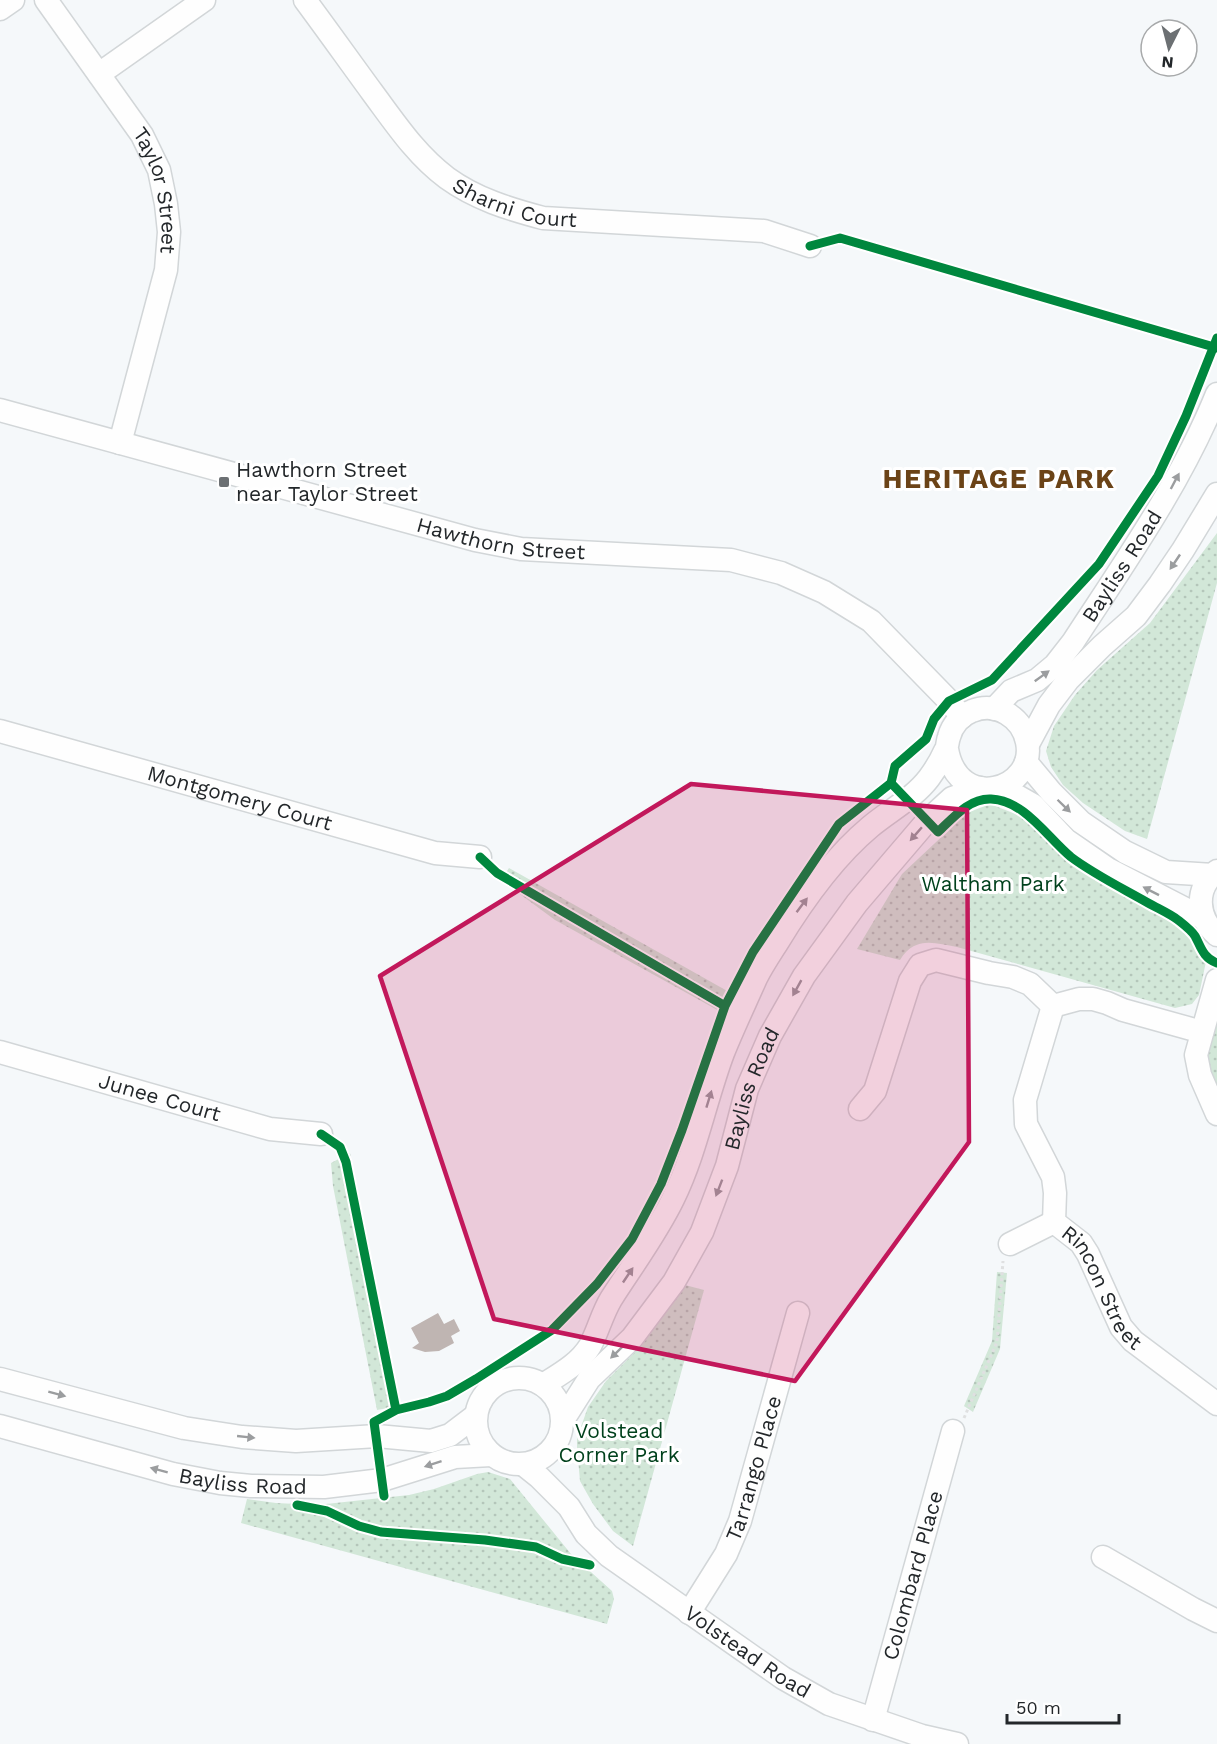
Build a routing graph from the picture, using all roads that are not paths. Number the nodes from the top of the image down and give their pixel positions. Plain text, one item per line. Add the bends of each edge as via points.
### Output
1 (13, 0) edge
2 (46, 0) edge
3 (204, 0) edge
4 (305, 0) edge
5 (0, 9) edge
6 (99, 74) junction
7 (810, 246) dead end
8 (1217, 394) edge
9 (0, 410) edge
10 (120, 443) junction
11 (1217, 494) edge
12 (994, 709) junction
13 (962, 717) junction
14 (0, 731) edge
15 (947, 749) junction
16 (1027, 753) junction
17 (990, 787) junction
18 (480, 857) dead end
19 (1215, 873) edge
20 (1210, 927) edge
21 (1217, 980) edge
22 (1053, 1006) junction
23 (1202, 1032) junction
24 (0, 1052) edge
25 (860, 1109) dead end
26 (1217, 1114) edge
27 (321, 1134) dead end
28 (1054, 1222) junction
29 (1010, 1245) road end
30 (798, 1313) dead end
31 (0, 1378) edge
32 (543, 1384) junction
33 (1217, 1404) edge
34 (475, 1416) junction
35 (0, 1426) edge
36 (561, 1429) junction
37 (953, 1431) road end
38 (491, 1455) junction
39 (524, 1465) junction
40 (569, 1507) junction
41 (1103, 1557) dead end
42 (689, 1613) junction
43 (1217, 1621) edge
44 (873, 1720) junction
45 (957, 1744) edge

1 - 5 street
2 - 6 street, Taylor Street
3 - 6 street
4 - 7 street, Sharni Court via 420,154 480,198 543,218 764,231
6 - 10 street, Taylor Street via 142,135 159,170 169,232 166,270
12 -> 8 street, Bayliss Road via 1011,691 1038,680 1073,642 1172,487
9 - 10 street, Hawthorn Street
10 - 13 street, Hawthorn Street via 475,540 521,549 730,560 781,573 824,592 871,621
11 -> 16 street, Bayliss Road via 1136,616 1068,680 1049,705
12 - 13 street via 983,708
12 - 16 street via 1017,721 1024,732
13 - 15 street, Bayliss Road via 951,731
14 - 18 street, Montgomery Court via 435,852
15 - 17 street via 956,774 967,783
32 -> 15 street, Bayliss Road via 569,1369 589,1347 612,1298 673,1199 694,1149 723,1053 758,974 793,916 829,869 868,828 928,780
16 - 17 street, Bayliss Road via 1012,781
16 -> 19 street via 1051,792 1081,822 1125,852 1166,872
20 -> 17 street via 1108,869 1066,840 1033,805
17 -> 36 street, Bayliss Road via 952,798 927,821 857,903 804,976 770,1036 747,1089 727,1166 702,1232 674,1282 632,1338 589,1379
19 - 20 street via 1201,895 1200,907
21 - 23 street
22 - 23 street via 1093,999
22 - 25 street via 1029,984 1013,977 936,960 920,965 910,981 874,1091
22 - 28 street, Rincon Street via 1025,1100 1026,1124 1053,1177
23 - 26 street via 1196,1055 1200,1076
24 - 27 street, Junee Court via 270,1129
28 - 29 street
28 - 33 street, Rincon Street via 1081,1243 1121,1327 1133,1341
30 - 42 street, Tarrango Place via 740,1521 726,1554
31 -> 34 street, Bayliss Road via 184,1428 242,1437 296,1441 377,1436 431,1441 450,1435
32 - 34 street, Bayliss Road via 514,1378 500,1382 488,1390
32 - 36 street via 560,1406
34 - 38 street via 481,1444
38 -> 35 street, Bayliss Road via 454,1457 382,1480 324,1487 251,1486 173,1473
36 - 39 street, Bayliss Road via 554,1448 546,1456
36 - 40 street, Volstead Road via 555,1463
37 - 44 street, Colombard Place
38 - 39 street, Bayliss Road
39 - 40 street, Volstead Road
40 - 42 street, Volstead Road via 586,1534 609,1556
41 - 43 street
42 - 44 street, Volstead Road via 783,1678 829,1704
44 - 45 street, Volstead Road

